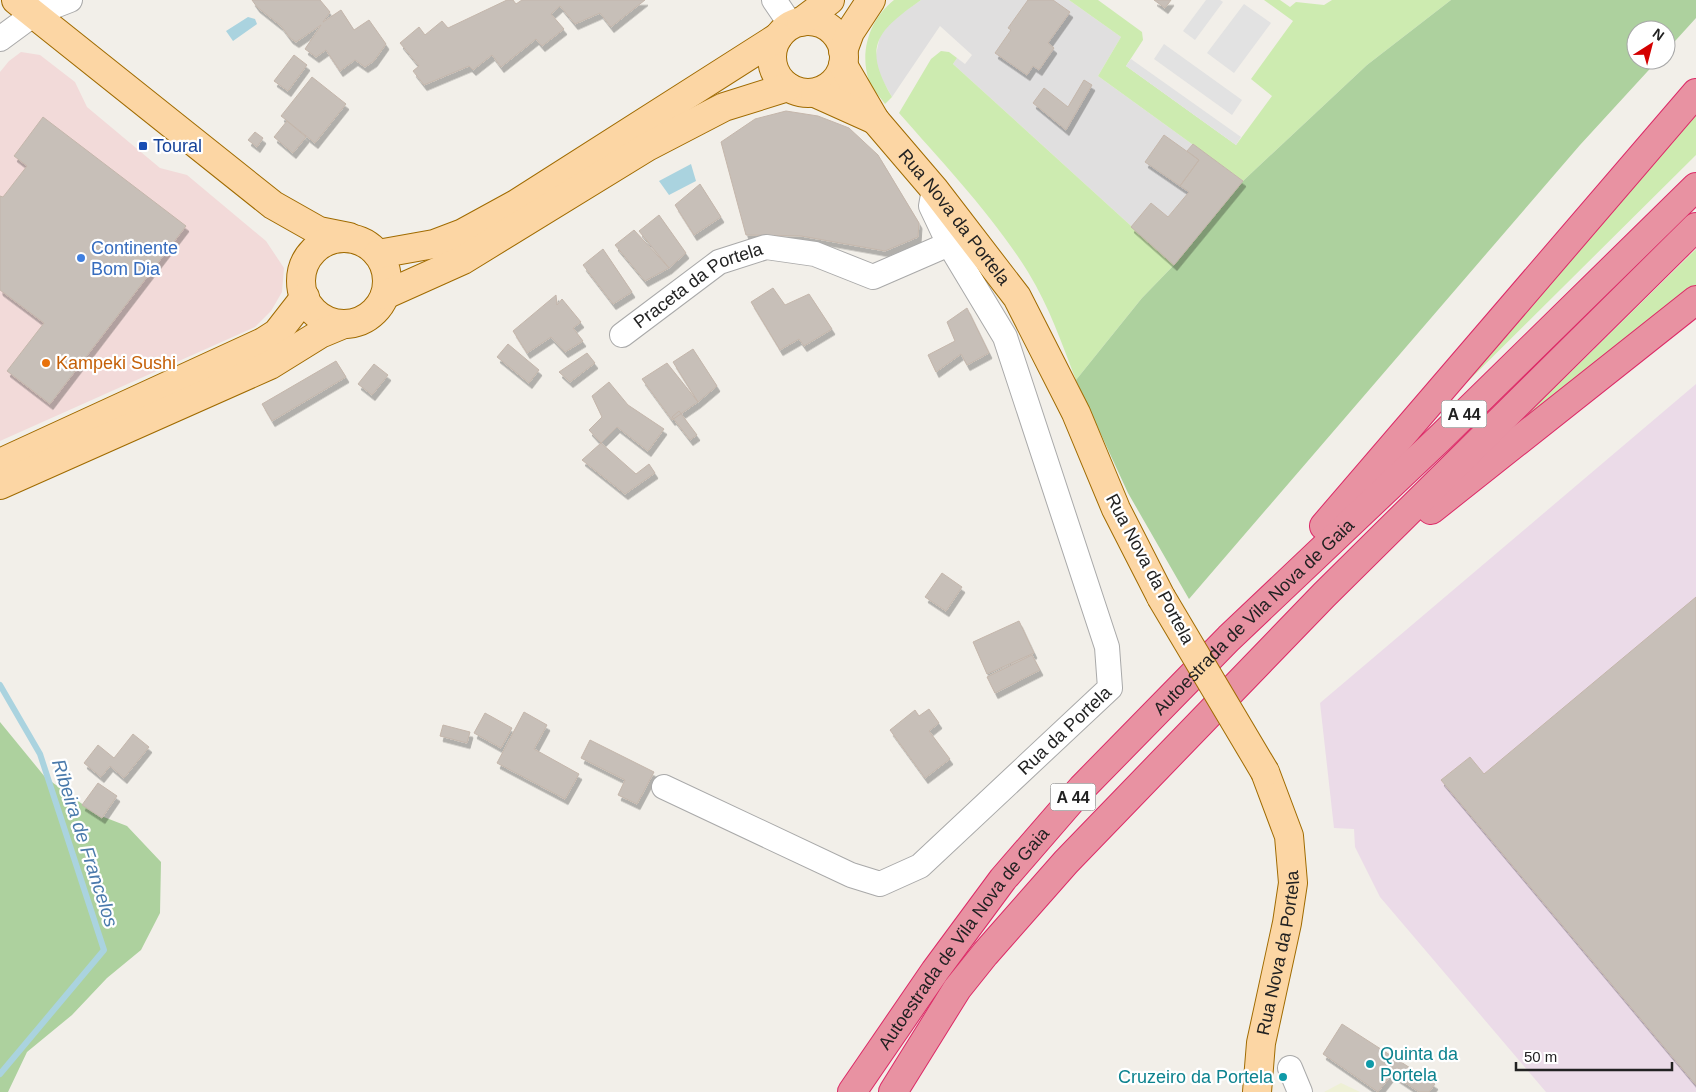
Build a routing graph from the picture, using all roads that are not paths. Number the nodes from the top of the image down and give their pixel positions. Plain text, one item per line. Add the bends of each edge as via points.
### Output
1 (70, 0) edge
2 (774, 0) edge
3 (830, 0) edge
4 (871, 0) edge
5 (25, 7) edge
6 (790, 28) junction
7 (0, 39) edge
8 (843, 58) junction
9 (788, 87) junction
10 (1696, 92) edge
11 (815, 93) junction
12 (875, 120) junction
13 (1696, 187) edge
14 (934, 189) junction
15 (273, 204) junction
16 (1696, 227) edge
17 (349, 237) junction
18 (949, 244) junction
19 (378, 254) junction
20 (304, 265) junction
21 (385, 295) junction
22 (305, 298) junction
23 (1696, 300) edge
24 (344, 324) junction
25 (622, 335) dead end
26 (0, 463) edge
27 (0, 485) edge
28 (1324, 595) junction
29 (1228, 638) junction
30 (664, 787) dead end
31 (1290, 1068) dead end
32 (855, 1090) edge
33 (893, 1092) edge
34 (1257, 1092) edge
35 (1300, 1092) edge

1 - 5 street
2 - 6 street
3 - 6 main road
4 - 8 main road via 850,32
5 - 7 street
5 - 15 main road
6 - 8 main road via 823,24 840,40
6 - 9 main road via 773,52 774,69
6 - 19 main road via 516,204 470,230 434,244
8 - 11 main road via 833,83
8 - 12 main road, Rua Nova da Portela
9 - 11 main road
9 - 21 main road via 724,107 647,147 463,260
10 - 29 highway
11 - 12 main road, Rua Nova da Portela
12 - 14 main road, Rua Nova da Portela
13 - 29 highway, Autoestrada de Vila Nova de Gaia / A 44
14 - 18 street, Rua da Portela via 931,206
14 - 34 main road, Rua Nova da Portela, bridge via 1017,297 1076,412 1116,509 1161,597 1265,772 1289,836 1293,883 1261,1043
15 - 17 main road via 319,231
15 - 20 main road via 300,251
16 - 28 highway, Autoestrada de Vila Nova de Gaia / A 44
17 - 19 main road via 370,246
17 - 20 main road via 335,238 322,244
18 - 25 street, Praceta da Portela via 873,277 815,254 766,247 719,262
18 - 30 street, Rua da Portela via 1004,337 1107,648 1110,688 920,866 880,884 851,875
19 - 21 main road via 387,274
20 - 22 main road via 301,286
21 - 24 main road via 369,316
22 - 24 main road via 320,316
22 - 26 main road via 277,333 263,342
23 - 28 highway
24 - 27 main road via 320,334 270,365
28 - 33 highway, Autoestrada de Vila Nova de Gaia / A 44 via 1026,906 957,989
29 - 32 highway, Autoestrada de Vila Nova de Gaia / A 44 via 1132,734 1037,837 935,971
31 - 35 street

